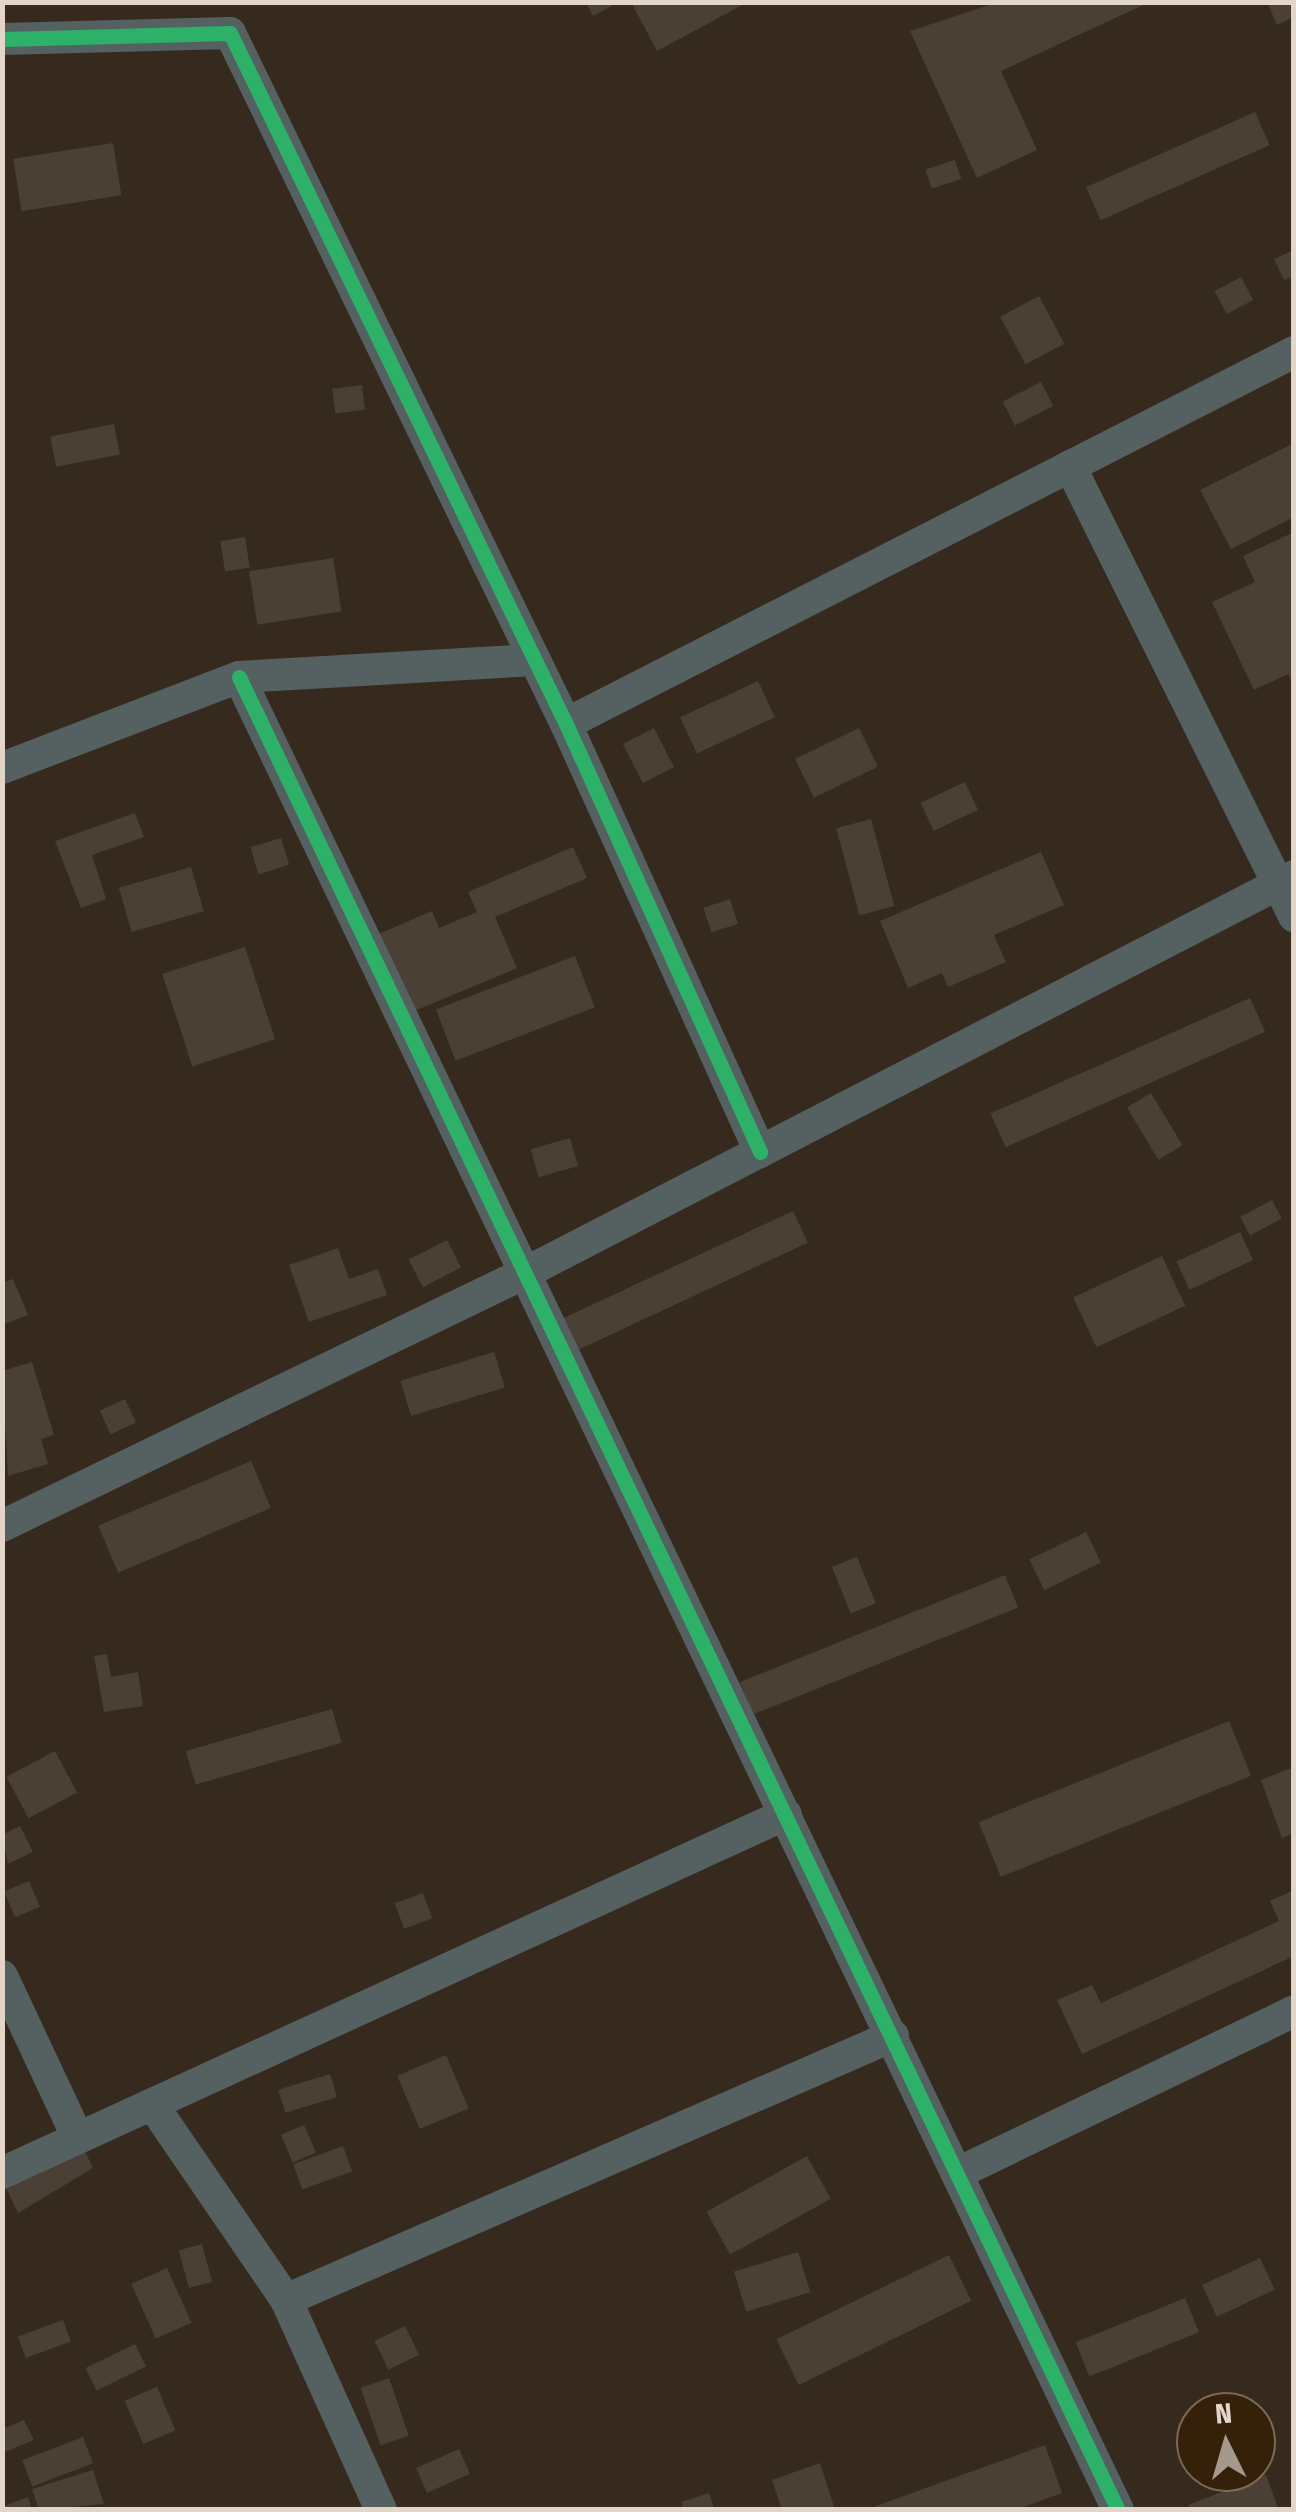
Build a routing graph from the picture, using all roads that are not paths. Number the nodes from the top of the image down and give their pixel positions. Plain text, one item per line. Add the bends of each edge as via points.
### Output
1 (2, 39) edge
2 (1294, 352) edge
3 (1070, 466) junction
4 (535, 660) junction
5 (238, 677) junction
6 (566, 724) junction
7 (2, 768) edge
8 (1286, 880) edge
9 (1294, 916) edge
10 (760, 1152) junction
11 (526, 1272) junction
12 (2, 1526) edge
13 (786, 1814) junction
14 (2, 1976) edge
15 (1294, 2011) edge
16 (892, 2036) junction
17 (152, 2104) junction
18 (78, 2138) junction
19 (2, 2172) edge
20 (958, 2173) junction
21 (286, 2300) junction
22 (382, 2510) edge
23 (1118, 2510) edge

1 - 4 street via 230,33
2 - 3 street
3 - 6 street
3 - 8 street
4 - 5 street
4 - 6 street
5 - 7 street
5 - 11 street
6 - 10 street
8 - 9 street
8 - 10 street
10 - 11 street
11 - 12 street
11 - 13 street
13 - 16 street
13 - 17 street
14 - 18 street
15 - 20 street
16 - 20 street
16 - 21 street
17 - 18 street
17 - 21 street
18 - 19 street
20 - 23 street
21 - 22 street

